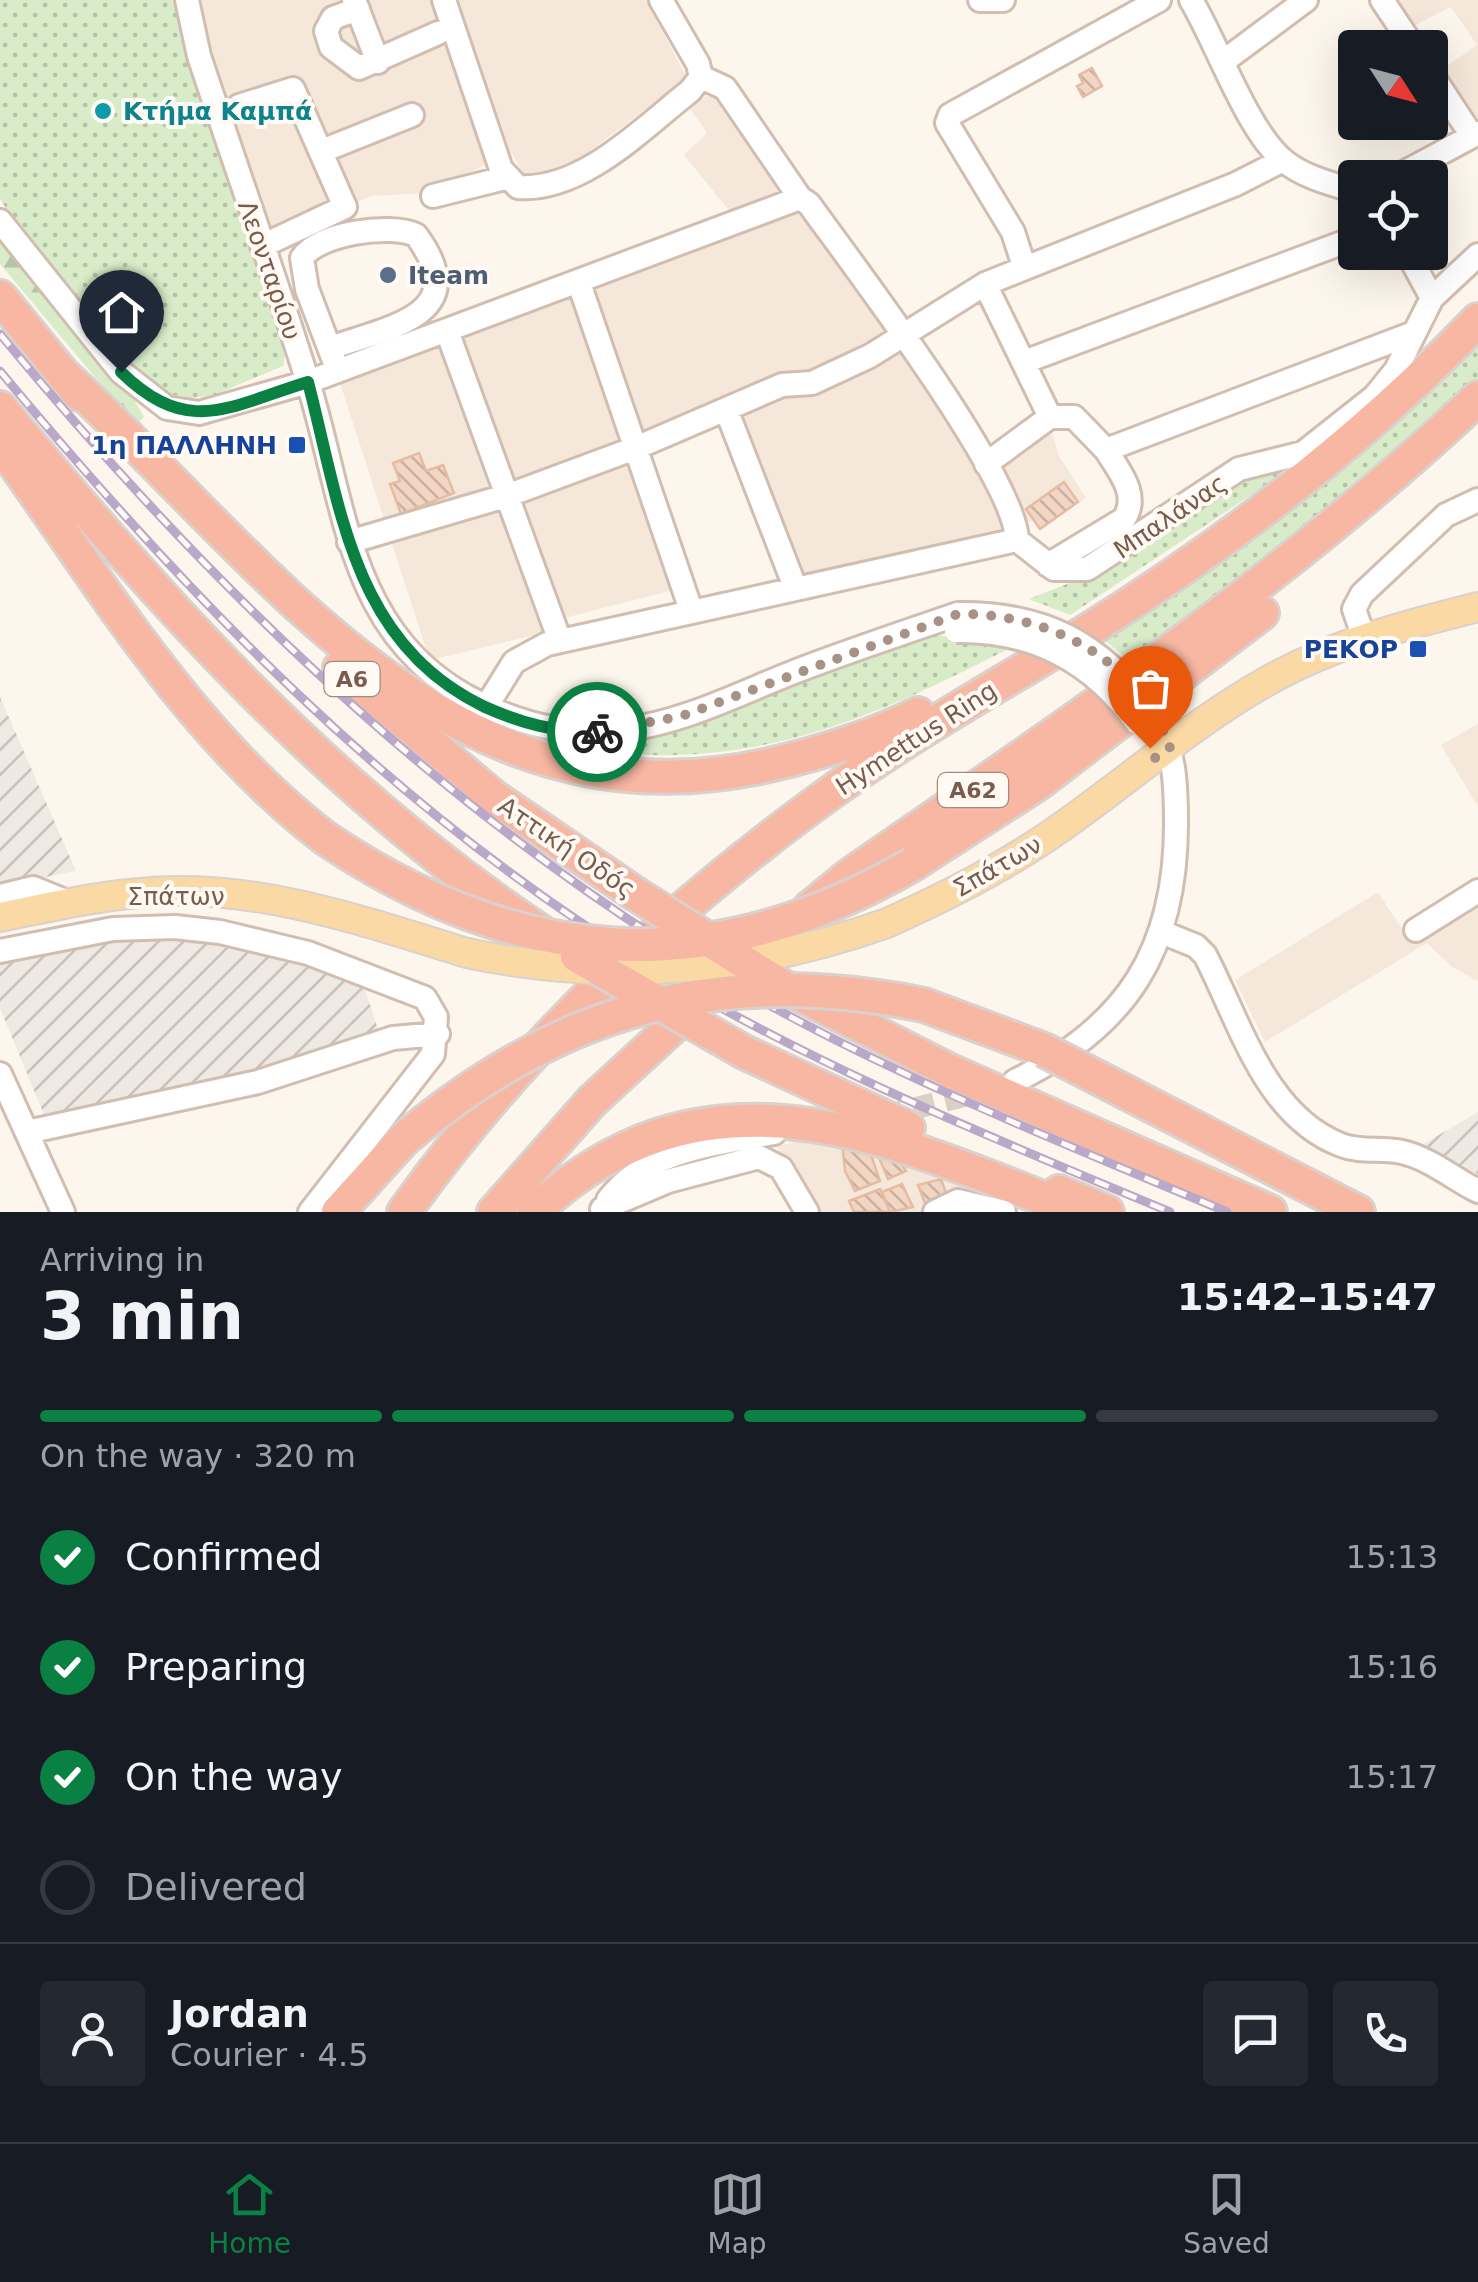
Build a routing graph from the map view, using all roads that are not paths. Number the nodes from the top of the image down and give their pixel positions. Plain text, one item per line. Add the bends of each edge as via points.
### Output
1 (186, 0) edge
2 (444, 0) edge
3 (661, 0) edge
4 (980, 0) edge
5 (1004, 0) edge
6 (1159, 0) edge
7 (1191, 0) edge
8 (1306, 0) edge
9 (1382, 0) edge
10 (356, 5) edge
11 (1402, 30) edge
12 (438, 32) dead end
13 (1224, 61) junction
14 (378, 62) junction
15 (701, 78) junction
16 (1448, 97) edge
17 (239, 106) dead end
18 (412, 115) dead end
19 (1475, 135) edge
20 (322, 151) junction
21 (1282, 160) junction
22 (1428, 160) edge
23 (505, 178) junction
24 (1338, 186) edge
25 (433, 196) dead end
26 (796, 199) junction
27 (0, 221) edge
28 (1338, 244) edge
29 (262, 246) junction
30 (1478, 255) edge
31 (1024, 266) junction
32 (1417, 270) edge
33 (580, 283) junction
34 (985, 284) junction
35 (0, 297) edge
36 (1432, 298) junction
37 (1478, 320) edge
38 (447, 332) junction
39 (1412, 334) junction
40 (904, 335) junction
41 (330, 348) junction
42 (1024, 362) junction
43 (338, 372) junction
44 (66, 377) junction
45 (308, 382) junction
46 (1478, 398) edge
47 (1478, 407) edge
48 (0, 408) edge
49 (726, 409) junction
50 (1050, 417) junction
51 (0, 442) edge
52 (638, 447) junction
53 (1106, 450) junction
54 (986, 464) junction
55 (509, 495) junction
56 (1478, 500) edge
57 (1018, 540) junction
58 (349, 542) junction
59 (1214, 547) junction
60 (1048, 565) junction
61 (795, 587) junction
62 (1478, 607) edge
63 (692, 610) junction
64 (1364, 638) junction
65 (560, 640) junction
66 (486, 707) junction
67 (1162, 753) junction
68 (1478, 892) edge
69 (0, 896) edge
70 (70, 904) junction
71 (0, 918) edge
72 (1416, 930) dead end
73 (1164, 933) junction
74 (0, 934) edge
75 (0, 951) edge
76 (467, 953) junction
77 (438, 1034) junction
78 (0, 1074) edge
79 (1016, 1081) tunnel mouth
80 (27, 1132) junction
81 (774, 1133) dead end
82 (1478, 1191) edge
83 (602, 1210) edge
84 (62, 1212) edge
85 (310, 1212) edge
86 (338, 1212) edge
87 (404, 1212) edge
88 (494, 1212) edge
89 (534, 1212) edge
90 (807, 1212) edge
91 (934, 1212) edge
92 (1004, 1212) edge
93 (1077, 1212) edge
94 (1108, 1212) edge
95 (1270, 1212) edge
96 (1358, 1212) edge

1 - 29 street, Λεονταρίου
2 - 23 street
3 - 15 street
4 - 5 street
6 - 31 street via 950,115 947,123 1012,232
7 - 13 street
8 - 13 street
9 - 11 street
10 - 14 street
10 - 14 street via 333,18 326,31 331,47 360,68
12 - 14 street
13 - 21 street
15 - 23 street via 590,168 530,188
15 - 26 street via 724,88
16 - 19 street
17 - 20 street via 292,89
18 - 20 street
19 - 22 street
20 - 29 street via 345,207
21 - 24 street
21 - 31 street via 1164,214
23 - 25 street
26 - 33 street
26 - 40 street via 809,204
27 - 45 street via 121,372 166,408 210,411
28 - 42 street
29 - 45 street, Λεονταρίου
30 - 36 street, Μπαλάνας
31 - 34 street
32 - 36 street
33 - 38 street
33 - 52 street
34 - 40 street
34 - 42 street
35 - 44 highway, Αττική Οδός / Α6
36 - 39 street, Μπαλάνας
37 - 59 highway, Hymettus Ring via 1348,444
38 - 43 street
38 - 55 street
39 - 53 street
39 - 60 street, Μπαλάνας via 1375,396 1303,453 1239,469 1087,569
40 - 49 street via 812,383 788,383
40 - 54 street
41 - 41 street via 301,268 309,248 321,240 400,228 416,235 438,287 434,301 389,327
41 - 43 street
42 - 50 street
43 - 45 street
44 - 59 highway via 259,570 376,671 467,730 514,751 612,774 712,776 828,752 963,690
44 - 95 highway, Αττική Οδός / Α6, bridge via 180,512 320,651 495,798 782,986 950,1071
45 - 58 street, Λεονταρίου
46 - 88 highway, Α62 via 1384,486 1250,595 849,876 758,950 592,1102
47 - 51 highway, bridge via 1296,587 1037,784 913,864 825,910 771,929 689,944 612,944 537,934 471,915 390,879 325,838 262,786 206,726
48 - 94 highway, bridge via 158,594 294,733 451,867 577,956 744,1052
49 - 52 street
49 - 61 street
50 - 53 street via 1074,417
50 - 54 street
52 - 55 street
52 - 63 street
53 - 60 street via 1128,489 1130,511
54 - 57 street
55 - 58 street
55 - 65 street
56 - 64 street via 1446,515 1362,594 1354,609
57 - 60 street
57 - 61 street
58 - 66 street, Λεονταρίου via 393,635 438,679
59 - 87 highway, Hymettus Ring via 868,766 689,903 571,1012
61 - 63 street
62 - 64 main road, Σπάτων
63 - 65 street
64 - 67 main road, Σπάτων via 1256,688
65 - 66 street via 514,662
66 - 67 street, Λεονταρίου, bridge via 536,727 626,729 700,709 902,633 1021,618 1067,635 1109,662
67 - 73 street, Λεονταρίου via 1176,826
67 - 76 main road, Σπάτων, bridge via 994,872 886,923 774,956 667,970 553,969
68 - 72 street
69 - 70 street via 33,888
70 - 71 main road, Σπάτων
70 - 76 main road, Σπάτων via 154,891 248,897 348,916
73 - 79 street, Λεονταρίου via 1103,1022 1050,1064
73 - 82 street via 1205,956 1248,1045 1302,1122 1340,1145 1405,1152
74 - 76 main road, Σπάτων via 120,911 196,908
75 - 77 street via 146,926 220,932 308,953 417,992 432,1006
77 - 80 street via 393,1038 258,1082
77 - 85 street via 421,1074
78 - 80 street
80 - 84 street
81 - 83 street via 655,1162 624,1182
83 - 90 street via 668,1181 760,1157 781,1168
86 - 96 highway, bridge via 404,1138 458,1093 524,1053 611,1016 738,989 808,989 924,1005 1044,1050
89 - 93 highway via 587,1171 644,1142 709,1124 764,1119 817,1122 874,1136
91 - 92 street via 958,1201

